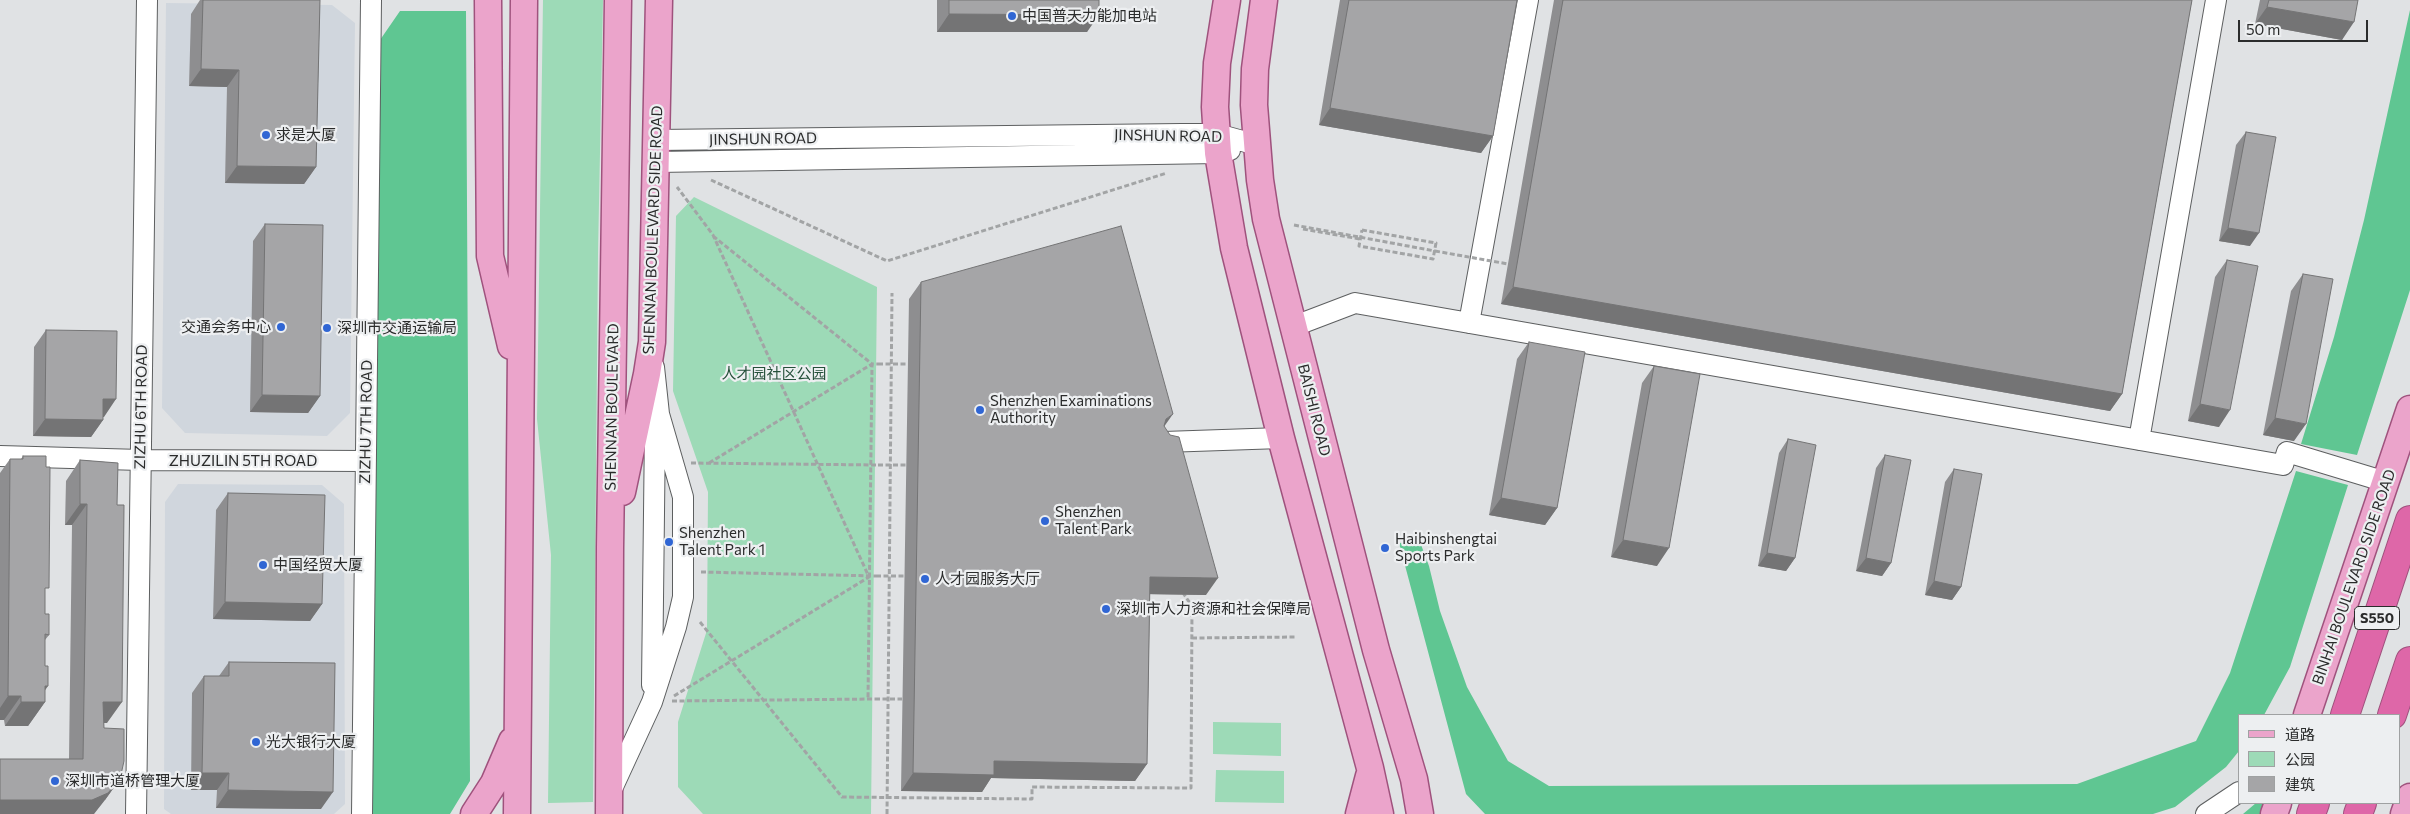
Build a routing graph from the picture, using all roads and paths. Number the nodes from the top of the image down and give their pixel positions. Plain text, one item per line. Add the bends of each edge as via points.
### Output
1 (147, 0) edge
2 (371, 0) edge
3 (488, 0) edge
4 (524, 0) edge
5 (618, 0) edge
6 (659, 0) edge
7 (1227, 0) edge
8 (1264, 0) edge
9 (1528, 0) edge
10 (2216, 0) edge
11 (1106, 134) junction
12 (904, 137) junction
13 (1217, 144) junction
14 (1257, 145) junction
15 (657, 151) junction
16 (1103, 154) junction
17 (905, 158) junction
18 (1170, 172) dead end
19 (704, 177) dead end
20 (677, 186) dead end
21 (1294, 225) dead end
22 (1303, 229) dead end
23 (713, 235) junction
24 (1360, 239) junction
25 (1435, 251) junction
26 (1517, 262) edge
27 (892, 293) dead end
28 (1469, 323) junction
29 (1292, 327) junction
30 (652, 342) junction
31 (872, 364) junction
32 (908, 364) dead end
33 (520, 388) junction
34 (656, 388) junction
35 (2410, 409) edge
36 (794, 411) junction
37 (1281, 438) junction
38 (2139, 440) junction
39 (1164, 442) edge
40 (0, 456) edge
41 (141, 460) junction
42 (366, 461) junction
43 (690, 463) dead end
44 (709, 463) junction
45 (818, 464) junction
46 (870, 465) junction
47 (906, 465) dead end
48 (2386, 482) junction
49 (2410, 520) edge
50 (610, 546) junction
51 (700, 572) dead end
52 (869, 576) junction
53 (904, 576) dead end
54 (1181, 590) edge
55 (700, 622) dead end
56 (1192, 638) junction
57 (1295, 638) dead end
58 (731, 661) junction
59 (2410, 661) edge
60 (674, 696) dead end
61 (868, 699) junction
62 (902, 699) dead end
63 (763, 700) junction
64 (672, 701) dead end
65 (652, 702) junction
66 (2307, 713) edge
67 (2345, 714) edge
68 (2392, 714) edge
69 (518, 726) junction
70 (1370, 768) junction
71 (1414, 780) junction
72 (2238, 793) edge
73 (887, 797) junction
74 (2410, 797) edge
75 (609, 804) edge
76 (136, 814) edge
77 (362, 814) edge
78 (474, 814) edge
79 (517, 814) edge
80 (887, 814) edge
81 (1359, 814) edge
82 (1380, 814) edge
83 (1420, 814) edge
84 (1436, 814) edge
85 (2206, 814) edge
86 (2404, 814) edge

1 - 41 street, ZIZHU 6TH ROAD
2 - 42 street, ZIZHU 7TH ROAD
3 - 33 main road via 490,256
4 - 33 main road
5 - 50 main road, SHENNAN BOULEVARD
6 - 15 main road, SHENNAN BOULEVARD SIDE ROAD
7 - 13 main road via 1217,64
8 - 14 main road, BAISHI ROAD via 1255,69
9 - 28 street
10 - 38 street
11 - 12 street, JINSHUN ROAD
11 - 13 street, JINSHUN ROAD
11 - 16 street
12 - 15 street, JINSHUN ROAD
12 - 17 street
13 - 14 street, JINSHUN ROAD
13 - 16 street, JINSHUN ROAD
13 - 37 main road via 1234,248
14 - 29 main road, BAISHI ROAD via 1266,220
15 - 17 street, JINSHUN ROAD
15 - 30 main road, SHENNAN BOULEVARD SIDE ROAD
16 - 17 street, JINSHUN ROAD
18 - 19 path via 887,261
20 - 23 path
21 - 25 path
22 - 24 path
23 - 31 path
23 - 36 path
24 - 25 path, bridge via 1359,246 1433,259
24 - 25 path, bridge via 1362,230 1436,243
25 - 26 path, bridge via 1508,264
27 - 73 path
28 - 29 street via 1355,303
28 - 38 street
29 - 71 main road, BAISHI ROAD via 1376,650
30 - 34 street
30 - 50 main road, SHENNAN BOULEVARD SIDE ROAD via 648,374
31 - 32 path, bridge
31 - 36 path
31 - 46 path
33 - 69 main road
34 - 65 street
34 - 65 street via 658,414 683,497 684,569 683,597 676,627
35 - 48 main road, BINHAI BOULEVARD SIDE ROAD
36 - 44 path
36 - 45 path
37 - 39 street
37 - 70 main road
38 - 48 street via 2283,465 2287,452
40 - 41 street, ZHUZILIN 5TH ROAD
41 - 42 street, ZHUZILIN 5TH ROAD
41 - 76 street, ZIZHU 6TH ROAD
42 - 77 street, ZIZHU 7TH ROAD
43 - 44 path
44 - 45 path
45 - 46 path
45 - 52 path
46 - 47 path, bridge
46 - 52 path
48 - 66 main road, BINHAI BOULEVARD SIDE ROAD
49 - 67 highway, S550
50 - 75 main road, SHENNAN BOULEVARD
51 - 52 path
52 - 53 path, bridge
52 - 58 path
52 - 61 path
54 - 56 path via 1192,606
55 - 58 path
56 - 57 path
56 - 73 path via 1191,788 1032,787 1032,799
58 - 60 path
58 - 63 path
59 - 68 highway
61 - 62 path, bridge
61 - 63 path
63 - 64 path
63 - 73 path via 842,797
65 - 75 street
69 - 78 main road via 494,784
69 - 79 main road
70 - 81 main road
70 - 82 main road
71 - 83 main road, BAISHI ROAD
71 - 84 main road
72 - 85 street
73 - 80 path
74 - 86 main road

